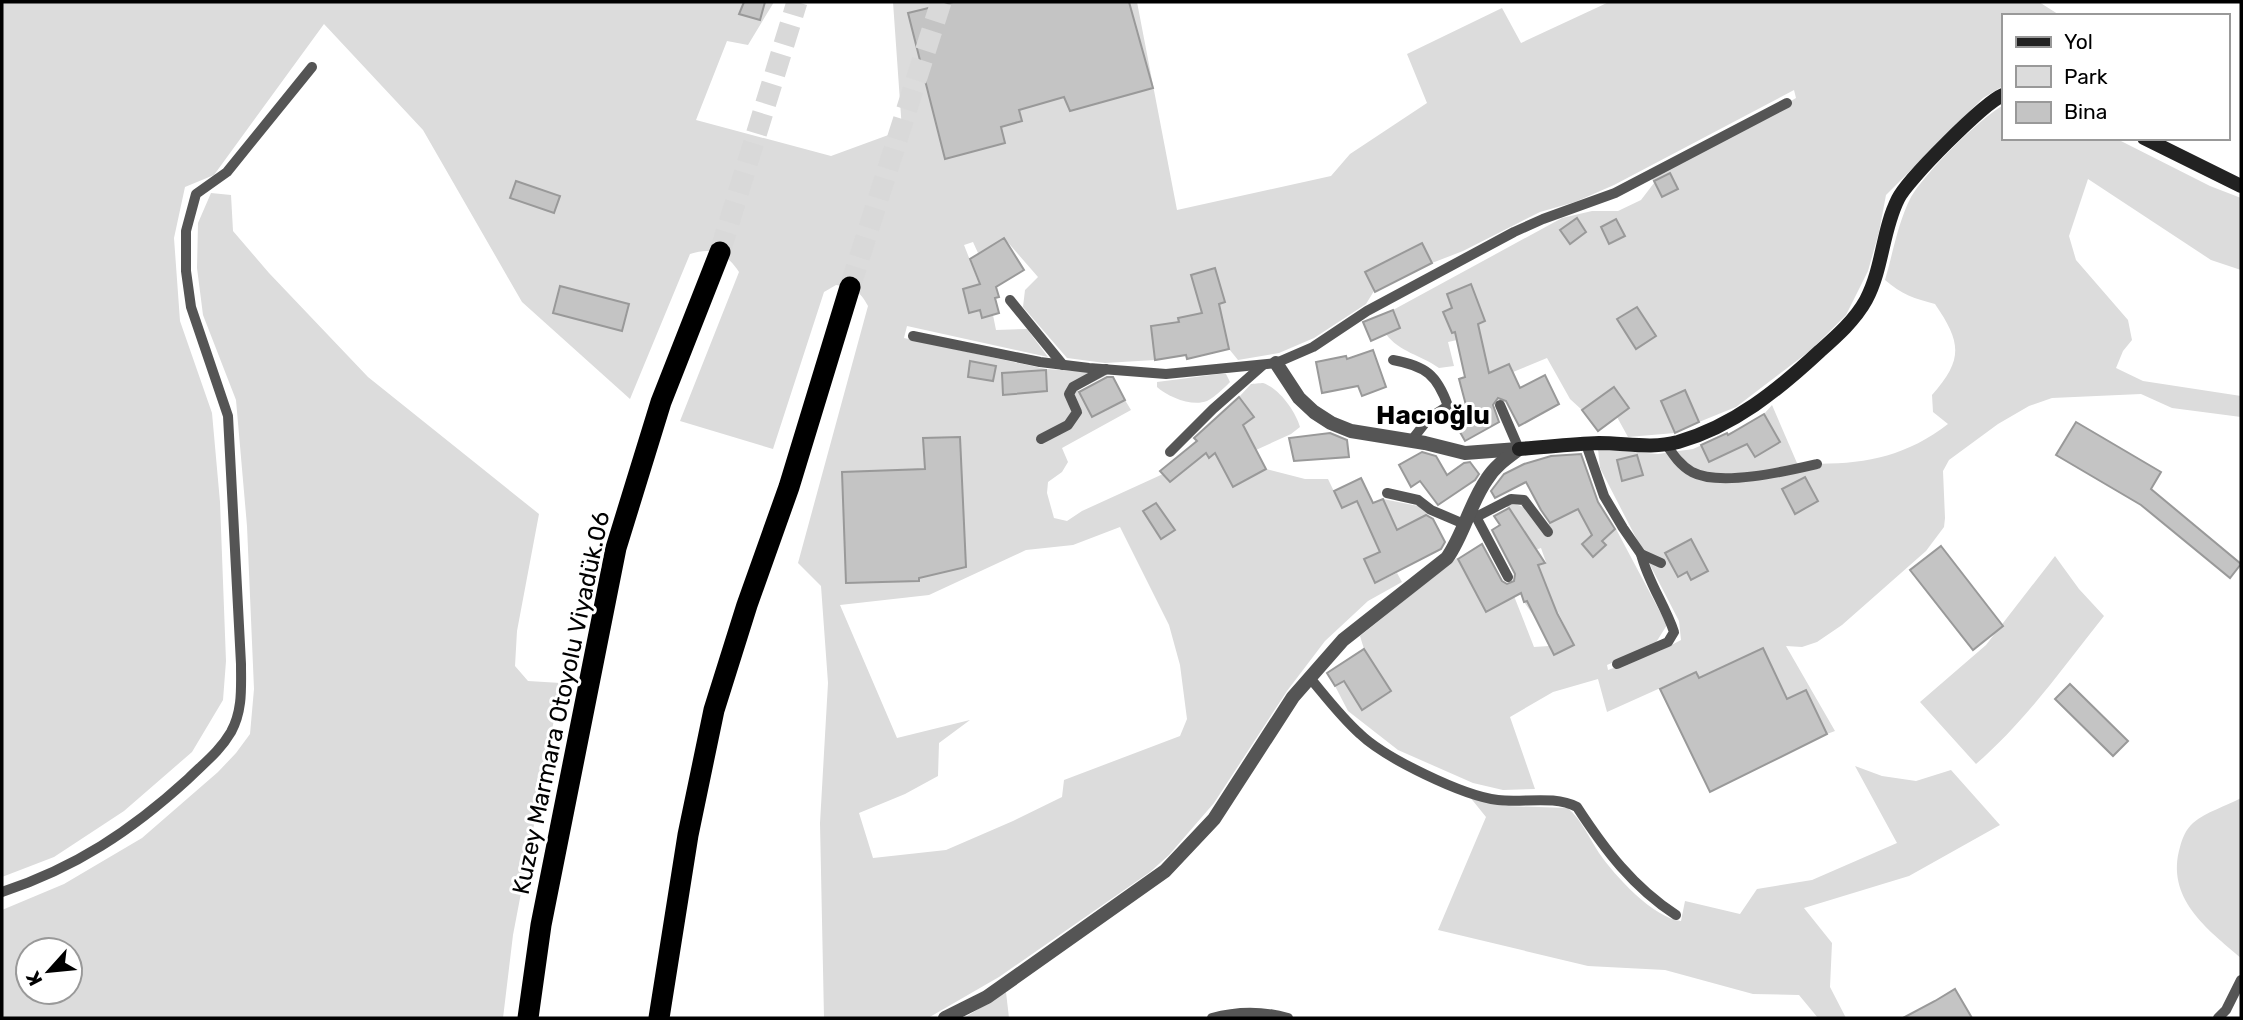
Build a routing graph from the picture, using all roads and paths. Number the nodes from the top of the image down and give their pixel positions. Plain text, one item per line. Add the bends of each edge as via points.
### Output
1 (312, 67) dead end
2 (2002, 96) edge
3 (1787, 103) dead end
4 (2148, 140) edge
5 (2241, 186) edge
6 (720, 252) tunnel mouth
7 (850, 287) tunnel mouth
8 (1010, 300) dead end
9 (913, 336) dead end
10 (1393, 360) dead end
11 (1270, 364) junction
12 (1063, 365) junction
13 (1106, 369) junction
14 (1500, 405) dead end
15 (1041, 439) dead end
16 (1411, 441) junction
17 (1586, 444) junction
18 (1666, 444) junction
19 (1519, 449) junction
20 (1170, 452) dead end
21 (1817, 464) dead end
22 (1387, 493) dead end
23 (1471, 516) junction
24 (1548, 533) dead end
25 (1641, 554) junction
26 (1661, 564) dead end
27 (1508, 577) dead end
28 (1617, 664) dead end
29 (1310, 678) junction
30 (2, 892) edge
31 (1676, 915) dead end
32 (2241, 980) edge
33 (528, 1018) edge
34 (659, 1018) edge
35 (945, 1018) edge
36 (1212, 1018) edge
37 (1288, 1018) edge
38 (2218, 1018) edge

1 - 30 lane via 227,172 196,194 186,231 191,307 229,416 241,664 241,704 231,731 216,752 152,812 73,864
2 - 18 street via 1976,115 1898,198 1876,280 1844,329 1741,415
3 - 11 lane via 1615,193 1514,232 1367,311 1313,347
4 - 5 street
6 - 33 highway, Kuzey Marmara Otoyolu Viyadük.06 via 661,402 617,548 541,925
7 - 34 highway via 714,710 688,835
8 - 12 lane
9 - 12 lane
10 - 16 lane via 1415,364 1430,373 1448,406 1429,418
11 - 13 lane via 1166,374
11 - 16 street via 1299,398 1331,423
11 - 20 lane via 1213,409
12 - 13 lane
13 - 15 lane via 1073,387 1069,394 1077,412 1068,425
14 - 19 lane
16 - 19 street via 1465,453
17 - 18 street
17 - 19 street
17 - 25 lane via 1604,496
18 - 21 lane via 1677,461 1694,473 1720,477 1763,475
19 - 23 street via 1487,478
22 - 23 lane via 1418,500 1431,510
23 - 24 lane via 1511,499 1524,500
23 - 27 lane
23 - 29 street via 1447,558 1342,640
25 - 26 lane
25 - 28 lane via 1674,632 1668,642
29 - 31 lane via 1362,736 1415,770 1496,800 1555,801 1577,807 1612,859 1634,883
29 - 35 street via 1214,819 1165,871 987,997
32 - 38 lane
36 - 37 lane via 1253,1013

